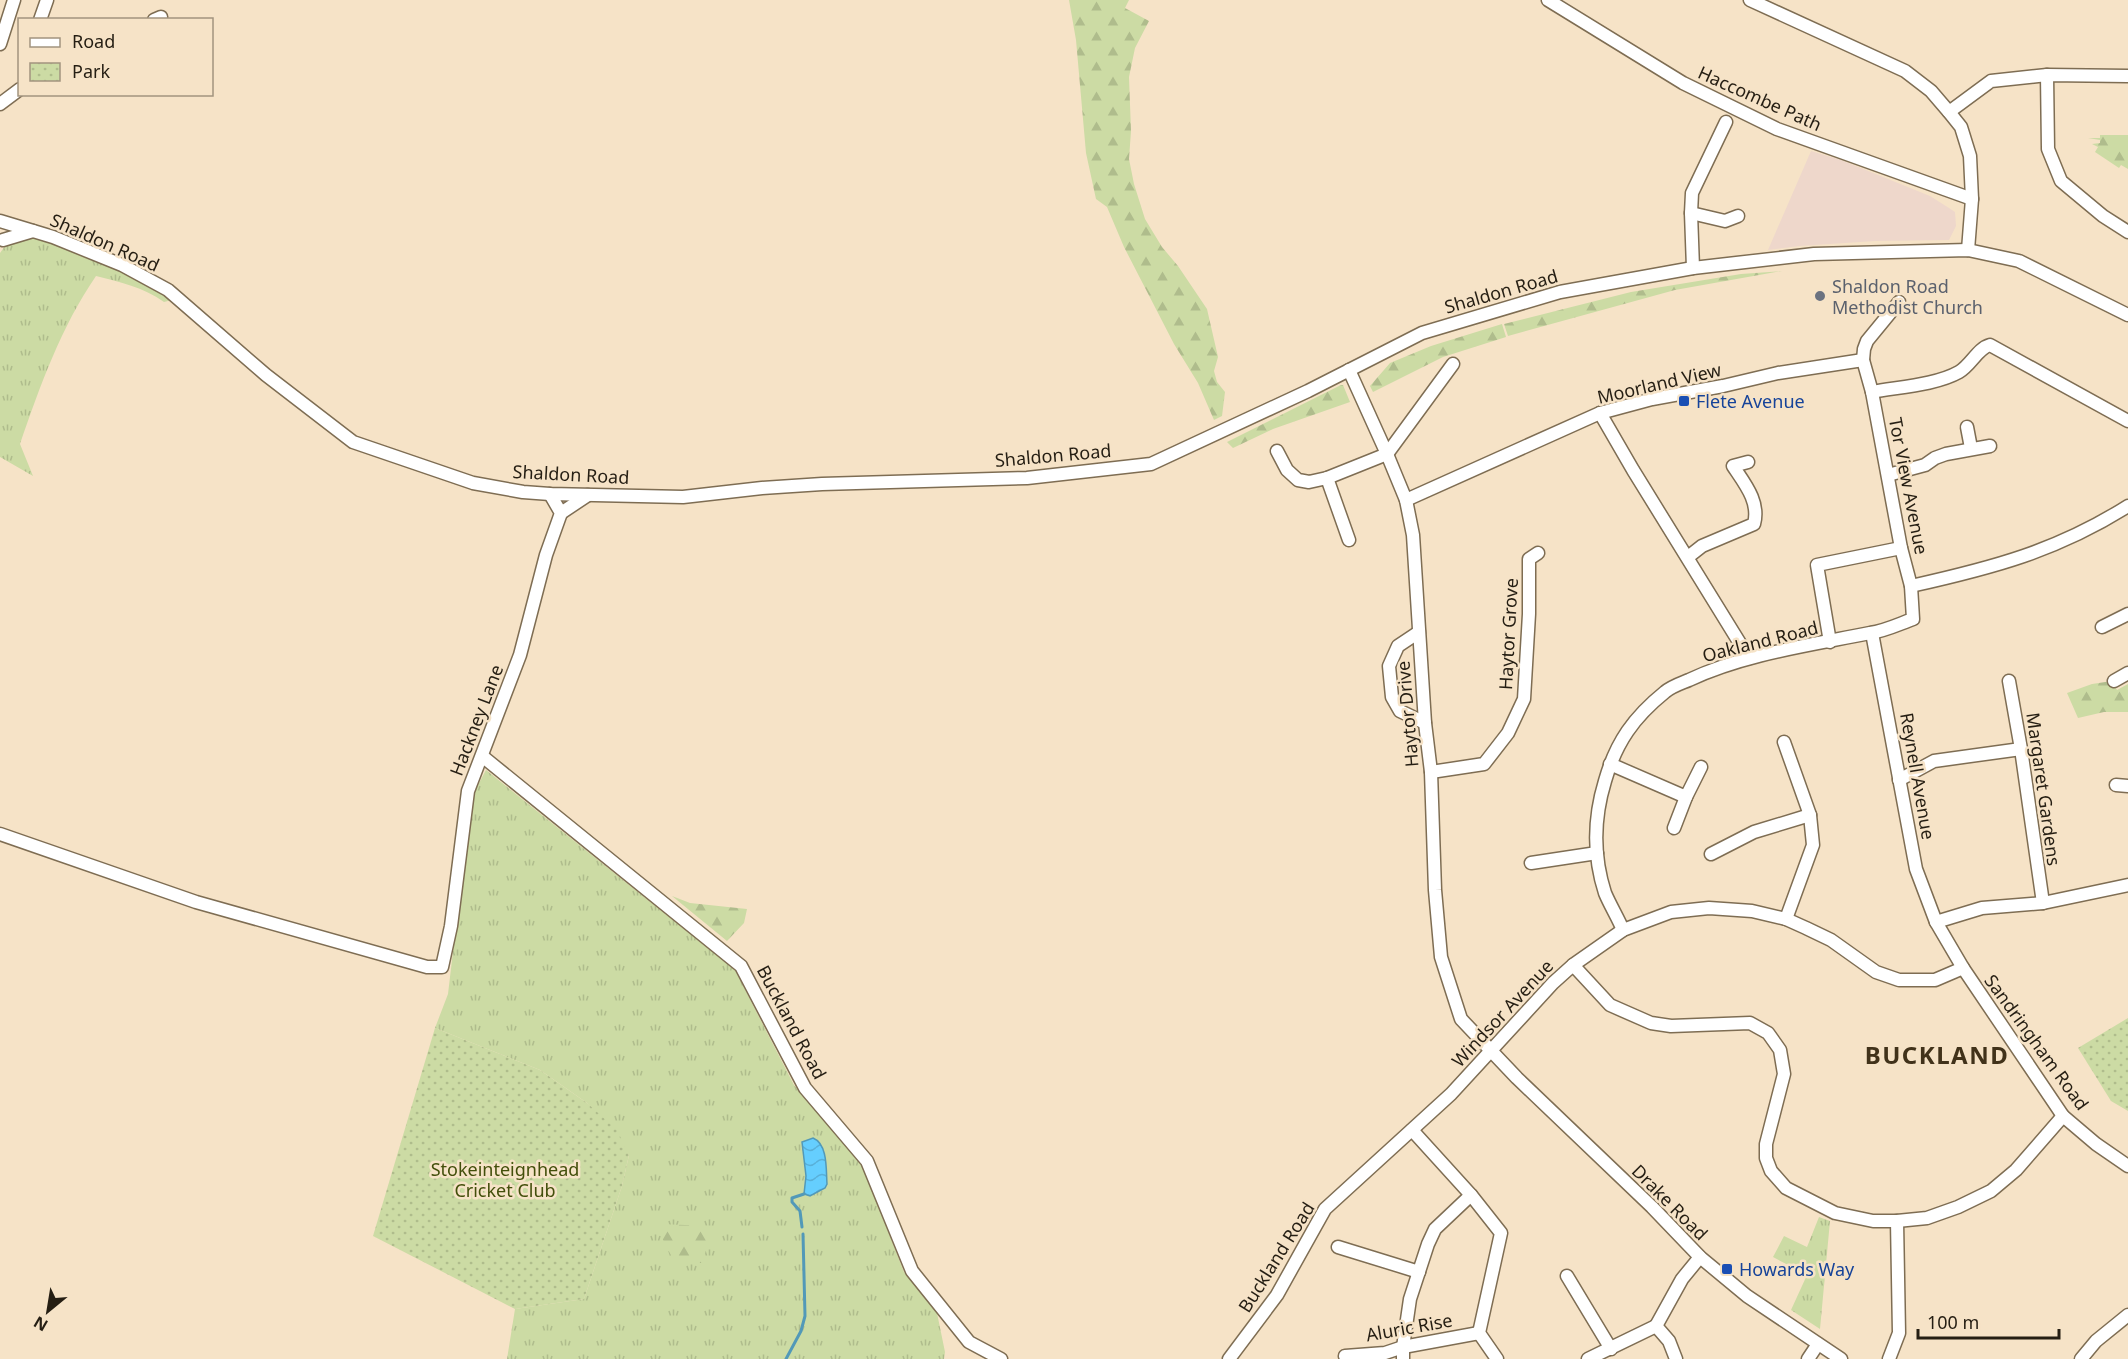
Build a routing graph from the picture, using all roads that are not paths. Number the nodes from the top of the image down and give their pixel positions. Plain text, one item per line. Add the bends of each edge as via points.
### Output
1 (14, 0) edge
2 (47, 0) edge
3 (1548, 0) edge
4 (1750, 0) edge
5 (41, 18) edge
6 (0, 44) edge
7 (2047, 75) junction
8 (2128, 76) edge
9 (18, 90) edge
10 (0, 104) edge
11 (1949, 112) junction
12 (1726, 122) dead end
13 (1972, 199) junction
14 (1691, 213) junction
15 (1738, 216) dead end
16 (2, 222) edge
17 (34, 231) junction
18 (2128, 232) edge
19 (1, 242) edge
20 (1968, 250) junction
21 (1693, 268) junction
22 (1899, 302) dead end
23 (2128, 315) edge
24 (1863, 360) junction
25 (1453, 364) dead end
26 (1349, 370) junction
27 (1872, 392) junction
28 (1600, 413) junction
29 (2128, 421) edge
30 (1967, 427) dead end
31 (1990, 446) dead end
32 (1971, 448) junction
33 (1277, 452) dead end
34 (1387, 454) junction
35 (1748, 462) dead end
36 (1888, 475) junction
37 (1328, 478) junction
38 (550, 494) junction
39 (588, 495) junction
40 (1406, 500) junction
41 (2128, 506) edge
42 (561, 513) junction
43 (1348, 540) dead end
44 (1901, 548) junction
45 (1538, 553) dead end
46 (1688, 557) junction
47 (1911, 586) junction
48 (2128, 614) edge
49 (1913, 619) joint
50 (2102, 627) dead end
51 (1419, 632) junction
52 (1872, 633) junction
53 (1830, 642) junction
54 (1749, 658) junction
55 (2128, 673) edge
56 (2009, 681) dead end
57 (2114, 681) dead end
58 (1425, 723) junction
59 (1784, 742) dead end
60 (2021, 748) junction
61 (482, 756) junction
62 (1610, 764) junction
63 (1701, 767) dead end
64 (1431, 772) junction
65 (1899, 780) junction
66 (1686, 797) junction
67 (1810, 816) junction
68 (1674, 828) dead end
69 (0, 834) edge
70 (1597, 853) junction
71 (1711, 854) dead end
72 (1531, 863) dead end
73 (2128, 885) edge
74 (2043, 903) junction
75 (1786, 919) junction
76 (1936, 922) junction
77 (1623, 930) junction
78 (1573, 965) junction
79 (1963, 968) junction
80 (1491, 1051) junction
81 (2064, 1116) junction
82 (1412, 1130) junction
83 (2128, 1166) edge
84 (1471, 1195) junction
85 (1897, 1221) junction
86 (1338, 1247) dead end
87 (1700, 1257) junction
88 (1419, 1272) junction
89 (1567, 1276) dead end
90 (2128, 1315) edge
91 (1656, 1326) junction
92 (1479, 1333) junction
93 (1818, 1344) junction
94 (1611, 1349) junction
95 (1403, 1353) edge
96 (1346, 1356) dead end
97 (1001, 1359) edge
98 (1229, 1359) edge
99 (1497, 1359) edge
100 (1588, 1359) edge
101 (1676, 1359) edge
102 (1808, 1359) edge
103 (1841, 1359) edge
104 (1889, 1359) edge
105 (2080, 1359) edge

1 - 6 street
2 - 5 street
3 - 13 street, Haccombe Path via 1683,83 1777,129
4 - 11 street via 1905,71
7 - 8 street
7 - 11 street via 1990,81
7 - 18 street via 2048,149 2061,181
9 - 10 street
11 - 13 street via 1961,127 1970,156
12 - 14 street via 1692,193
13 - 20 street
14 - 15 street via 1725,221
14 - 21 street
16 - 17 street, Shaldon Road
16 - 19 street
17 - 19 street
17 - 38 street, Shaldon Road via 122,266 168,290 353,442 473,483
20 - 21 street, Shaldon Road via 1815,254
20 - 23 street, Shaldon Road via 2019,261
21 - 26 street, Shaldon Road via 1560,292 1422,333
22 - 24 street via 1868,341
24 - 27 street, Tor View Avenue
24 - 28 street, Moorland View via 1778,373
25 - 34 street
26 - 34 street, Haytor Drive
26 - 39 street, Shaldon Road via 1151,464 1027,478 822,484 682,496
27 - 29 street via 1943,378 1959,371 1990,345
27 - 36 street, Tor View Avenue
28 - 40 street, Moorland View
28 - 46 street
30 - 32 street
31 - 32 street
32 - 36 street
33 - 37 street via 1298,480
34 - 37 street
34 - 40 street, Haytor Drive
35 - 46 street via 1733,466 1751,492 1754,524 1702,546
36 - 44 street, Tor View Avenue
37 - 43 street
38 - 39 street, Shaldon Road
38 - 42 street
39 - 42 street
40 - 51 street, Haytor Drive via 1413,535
41 - 47 street via 2036,553
42 - 61 street, Hackney Lane via 520,655
44 - 47 street, Tor View Avenue
44 - 53 street via 1817,565
45 - 64 street, Haytor Grove via 1529,559 1524,699 1508,733 1484,764
46 - 54 street
47 - 49 street, Tor View Avenue
48 - 50 street
49 - 52 street, Oakland Road
51 - 58 street, Haytor Drive
51 - 58 street via 1398,646 1389,666 1392,697 1400,711
52 - 53 street, Oakland Road
52 - 65 street, Reynell Avenue
53 - 54 street, Oakland Road
54 - 62 street, Oakland Road via 1666,690 1626,731
55 - 57 street
56 - 60 street, Margaret Gardens
58 - 64 street, Haytor Drive
59 - 67 street
60 - 65 street via 1934,760
60 - 74 street, Margaret Gardens
61 - 69 street, Hackney Lane via 468,791 442,967 427,968 196,902
61 - 97 street, Buckland Road via 741,966 805,1088 867,1161 912,1271 969,1342
62 - 66 street
62 - 70 street, Oakland Road via 1599,802
63 - 66 street
64 - 80 street, Haytor Drive via 1441,957 1461,1019
65 - 76 street, Reynell Avenue via 1916,869
66 - 68 street
67 - 71 street via 1754,832
67 - 75 street via 1813,844
70 - 72 street
70 - 77 street, Oakland Road via 1605,893
73 - 74 street
74 - 76 street via 1982,908
75 - 77 street, Windsor Avenue via 1752,911 1709,908 1671,912
75 - 79 street, Windsor Avenue via 1831,940 1876,972 1899,980 1935,980
76 - 79 street, Sandringham Road
77 - 78 street, Windsor Avenue
78 - 80 street, Windsor Avenue
78 - 85 street via 1610,1005 1651,1023 1750,1023 1768,1033 1780,1050 1784,1074 1766,1144 1771,1171 1786,1188 1822,1208 1863,1219
79 - 81 street, Sandringham Road
80 - 82 street, Windsor Avenue
80 - 87 street, Drake Road
81 - 83 street, Sandringham Road
81 - 85 street via 2016,1170 1991,1191 1927,1218
82 - 84 street
82 - 98 street, Buckland Road via 1325,1209 1277,1295
84 - 88 street via 1435,1229
84 - 92 street via 1501,1233
85 - 104 street via 1899,1333
86 - 88 street
87 - 91 street via 1682,1279
87 - 93 street, Drake Road via 1747,1296
88 - 95 street via 1410,1299
89 - 94 street
90 - 105 street
91 - 94 street
91 - 101 street via 1669,1341
92 - 95 street, Aluric Rise
92 - 99 street
93 - 102 street
93 - 103 street, Drake Road
94 - 100 street
95 - 96 street, Aluric Rise

